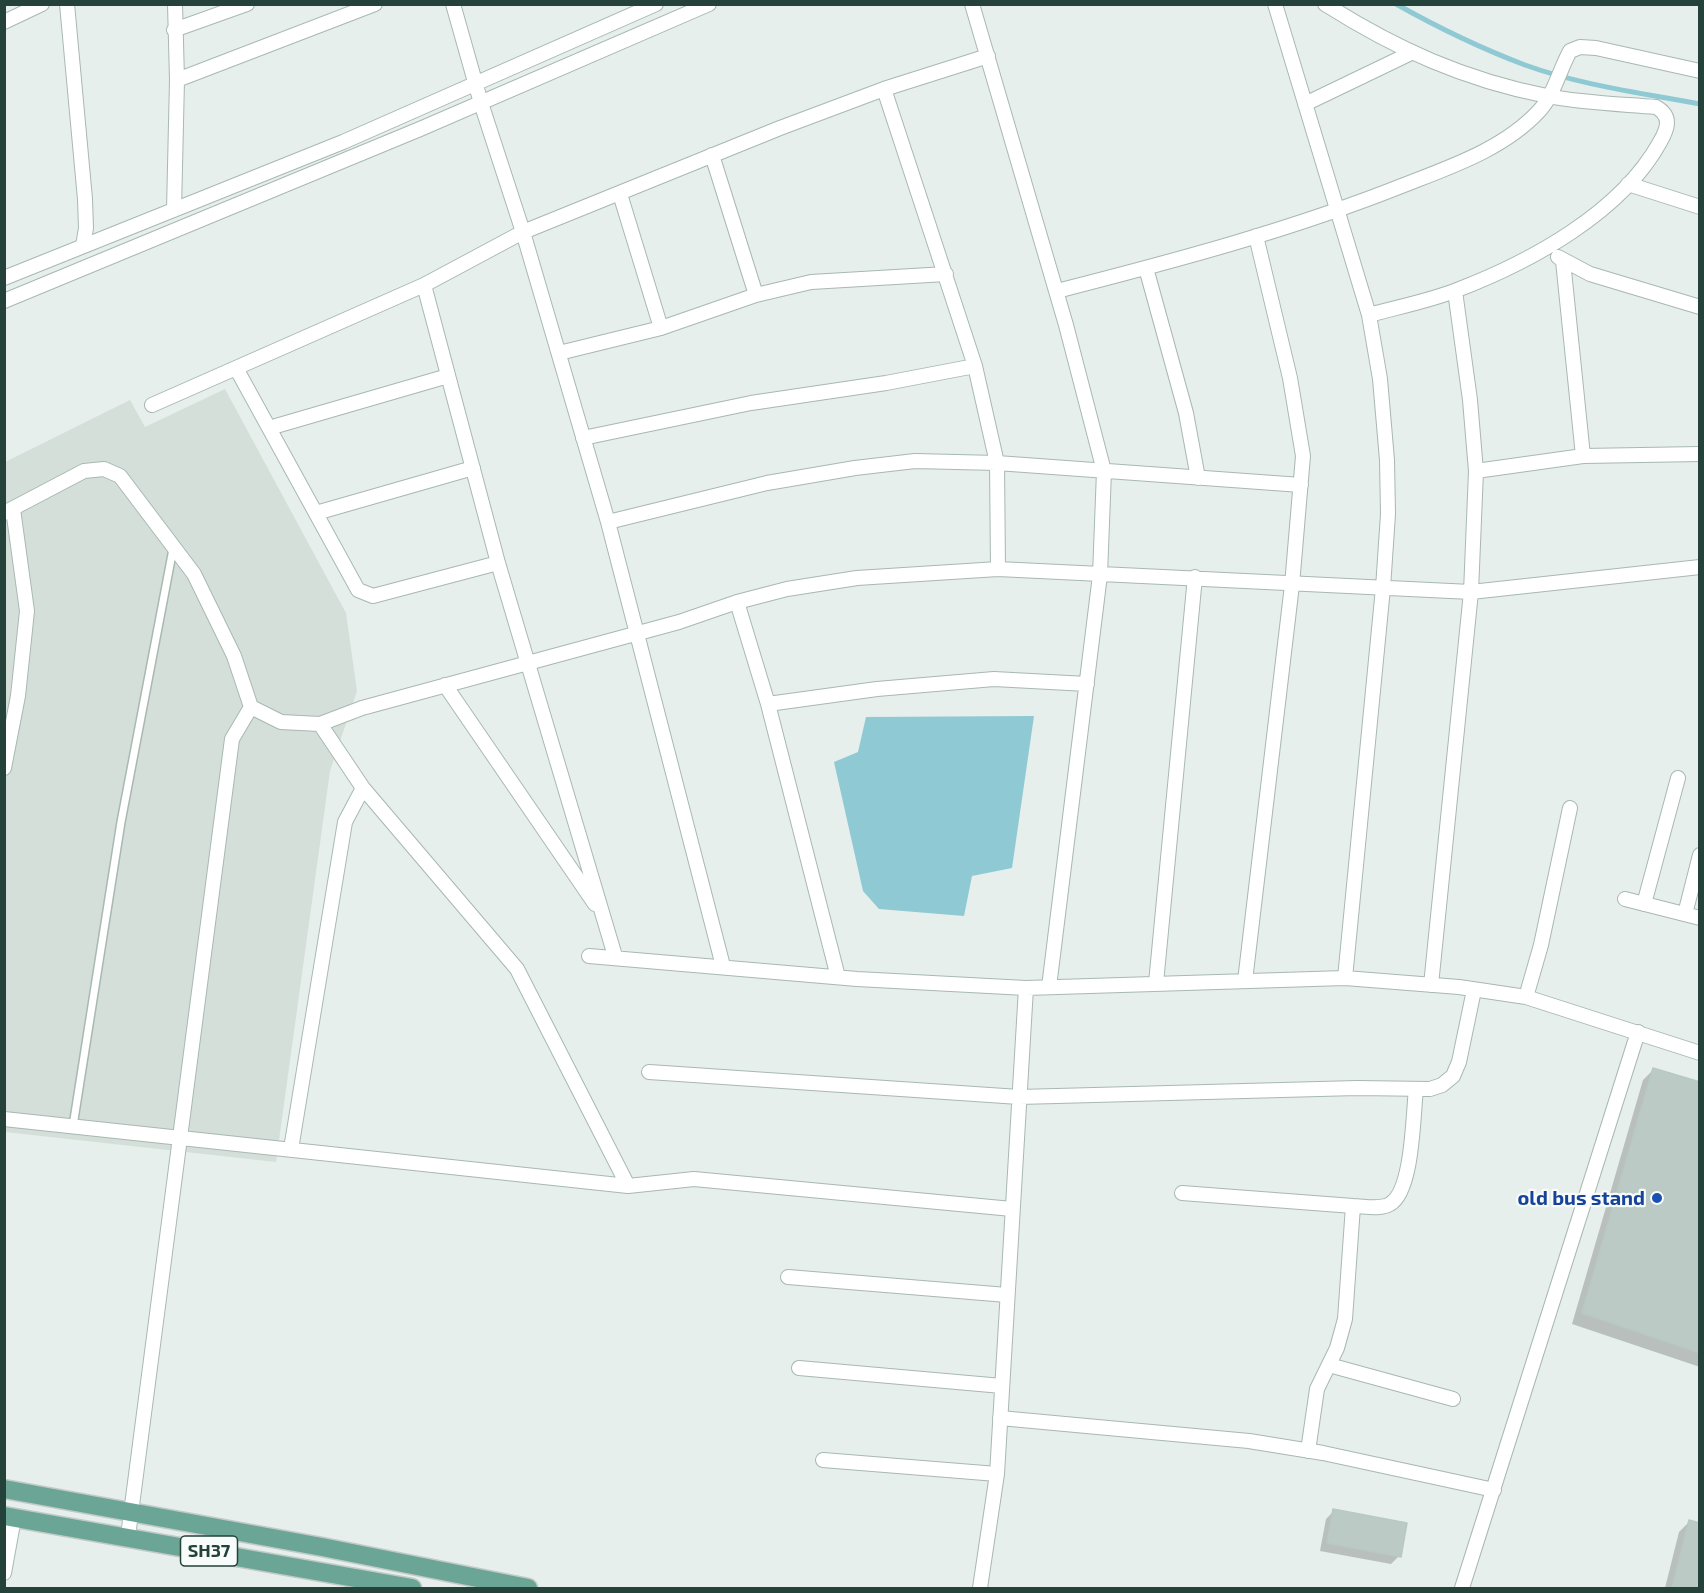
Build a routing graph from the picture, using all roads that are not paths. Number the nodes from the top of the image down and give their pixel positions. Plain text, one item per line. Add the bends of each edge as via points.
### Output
1 (42, 4) edge
2 (67, 4) edge
3 (175, 4) edge
4 (248, 4) edge
5 (375, 4) edge
6 (453, 4) edge
7 (657, 4) edge
8 (709, 4) edge
9 (972, 4) edge
10 (1275, 4) edge
11 (1325, 4) edge
12 (4, 22) edge
13 (174, 30) junction
14 (1411, 53) junction
15 (988, 56) junction
16 (1700, 71) edge
17 (177, 80) junction
18 (477, 83) junction
19 (884, 89) junction
20 (1551, 93) junction
21 (481, 104) junction
22 (1305, 104) junction
23 (712, 155) junction
24 (1628, 183) junction
25 (620, 194) junction
26 (1700, 207) edge
27 (174, 210) junction
28 (1338, 212) junction
29 (523, 232) junction
30 (1256, 236) junction
31 (83, 246) junction
32 (1547, 247) junction
33 (1563, 261) junction
34 (1146, 268) junction
35 (946, 274) junction
36 (4, 278) edge
37 (424, 285) junction
38 (1057, 291) junction
39 (1455, 291) junction
40 (756, 295) junction
41 (4, 301) edge
42 (1700, 307) edge
43 (1369, 315) junction
44 (661, 328) junction
45 (559, 353) junction
46 (975, 366) junction
47 (236, 368) junction
48 (448, 376) junction
49 (152, 405) dead end
50 (269, 428) junction
51 (583, 438) junction
52 (1700, 454) edge
53 (1583, 456) junction
54 (997, 463) junction
55 (472, 468) junction
56 (1104, 471) junction
57 (1476, 471) junction
58 (1198, 478) junction
59 (1301, 485) junction
60 (9, 511) edge
61 (316, 513) junction
62 (608, 522) junction
63 (174, 547) junction
64 (498, 563) junction
65 (1700, 567) edge
66 (998, 568) junction
67 (1100, 575) junction
68 (1195, 577) junction
69 (1292, 585) junction
70 (1383, 588) junction
71 (1471, 592) junction
72 (737, 602) junction
73 (635, 634) junction
74 (530, 662) junction
75 (446, 684) junction
76 (1087, 684) junction
77 (768, 704) junction
78 (251, 707) junction
79 (320, 724) junction
80 (4, 768) edge
81 (1678, 778) dead end
82 (363, 788) junction
83 (1570, 808) dead end
84 (1700, 855) edge
85 (1625, 899) dead end
86 (1644, 904) junction
87 (1685, 914) junction
88 (603, 915) junction
89 (1700, 918) edge
90 (589, 956) dead end
91 (615, 956) junction
92 (723, 966) junction
93 (838, 977) junction
94 (1345, 978) junction
95 (1245, 981) junction
96 (1156, 982) junction
97 (1431, 985) junction
98 (1049, 987) junction
99 (1026, 988) junction
100 (1474, 990) junction
101 (1526, 997) junction
102 (1638, 1032) junction
103 (1700, 1053) edge
104 (649, 1072) dead end
105 (1416, 1089) junction
106 (1020, 1097) junction
107 (4, 1119) edge
108 (74, 1126) junction
109 (179, 1137) junction
110 (291, 1149) junction
111 (628, 1186) junction
112 (1182, 1193) dead end
113 (1353, 1206) junction
114 (1012, 1209) junction
115 (788, 1277) dead end
116 (1007, 1295) junction
117 (1329, 1365) junction
118 (799, 1368) dead end
119 (1002, 1386) junction
120 (1453, 1399) dead end
121 (1000, 1418) junction
122 (1308, 1451) junction
123 (824, 1460) dead end
124 (997, 1474) junction
125 (4, 1489) edge
126 (1494, 1490) junction
127 (133, 1513) junction
128 (9, 1517) edge
129 (128, 1536) junction
130 (4, 1573) edge
131 (412, 1588) edge
132 (528, 1588) edge
133 (980, 1588) edge
134 (1462, 1588) edge

1 - 12 street
2 - 31 street via 85,199
3 - 13 street
4 - 13 street
5 - 17 street
6 - 18 street
7 - 18 street
8 - 21 street
9 - 15 street
10 - 22 street
11 - 14 street
13 - 17 street
14 - 20 street via 1453,71
14 - 22 street
15 - 19 street
15 - 38 street
16 - 20 street via 1580,47 1570,51
17 - 27 street
18 - 21 street
18 - 27 street
19 - 23 street
19 - 35 street
20 - 24 street via 1656,107 1665,112 1666,131
20 - 28 street via 1522,126 1459,164
21 - 29 street
21 - 41 street
22 - 28 street
23 - 25 street
23 - 40 street
24 - 26 street
24 - 32 street via 1593,219
25 - 29 street
25 - 44 street
27 - 31 street
28 - 30 street
28 - 43 street
29 - 37 street
29 - 45 street
30 - 34 street
30 - 59 street via 1290,378 1302,456
31 - 36 street
32 - 33 street
32 - 39 street
33 - 42 street via 1590,274
33 - 53 street
34 - 38 street
34 - 58 street via 1181,393
35 - 40 street via 812,282
35 - 46 street
37 - 47 street
37 - 48 street
38 - 56 street
39 - 43 street
39 - 57 street
40 - 44 street
43 - 70 street via 1380,379 1387,460
44 - 45 street
45 - 51 street
46 - 51 street via 886,384 751,403
46 - 54 street
47 - 49 street
47 - 50 street
48 - 50 street
48 - 55 street
50 - 61 street
51 - 62 street
52 - 53 street
53 - 57 street
54 - 56 street
54 - 62 street via 915,461 855,468 767,483
54 - 66 street
55 - 61 street
55 - 64 street
56 - 58 street
56 - 67 street
57 - 71 street
58 - 59 street
59 - 69 street
60 - 63 street via 84,471 104,469 120,476
60 - 80 street via 27,611 18,696
61 - 64 street via 358,590 373,596
62 - 73 street
63 - 78 street via 194,574 213,611
63 - 108 lane via 121,822
64 - 74 street
65 - 71 street
66 - 67 street
66 - 72 street via 856,578
67 - 68 street
67 - 76 street
68 - 69 street
68 - 96 street
69 - 70 street
69 - 95 street
70 - 71 street
70 - 94 street
71 - 97 street
72 - 73 street
72 - 77 street
73 - 74 street
73 - 92 street
74 - 75 street
74 - 88 street
75 - 79 street
75 - 88 street
76 - 77 street via 994,679
76 - 98 street
77 - 93 street
78 - 79 street via 281,722
78 - 109 street via 232,739
79 - 82 street
81 - 86 street
82 - 110 street via 345,822
82 - 111 street via 517,969
83 - 101 street
84 - 87 street
85 - 86 street
86 - 87 street
87 - 89 street
88 - 91 street
90 - 91 street
91 - 92 street
92 - 93 street
93 - 99 street
94 - 95 street
94 - 97 street
95 - 96 street
96 - 98 street
97 - 100 street
98 - 99 street
99 - 106 street
100 - 101 street
100 - 105 street via 1459,1062 1452,1076 1442,1085
101 - 102 street
102 - 103 street
102 - 126 street
104 - 106 street
105 - 106 street
105 - 113 street via 1407,1171 1400,1194 1391,1204 1380,1207
106 - 114 street
107 - 108 street
108 - 109 street
109 - 110 street
109 - 127 street
110 - 111 street
111 - 114 street via 694,1179
112 - 113 street
113 - 117 street via 1345,1319
114 - 116 street
115 - 116 street
116 - 119 street
117 - 120 street
117 - 122 street via 1317,1389
118 - 119 street
119 - 121 street
121 - 122 street via 1249,1441
121 - 124 street
122 - 126 street
123 - 124 street
124 - 133 street
125 - 127 main road
126 - 134 street
127 - 129 street
127 - 132 main road
128 - 129 main road, SH37
128 - 130 street
129 - 131 main road, SH37

